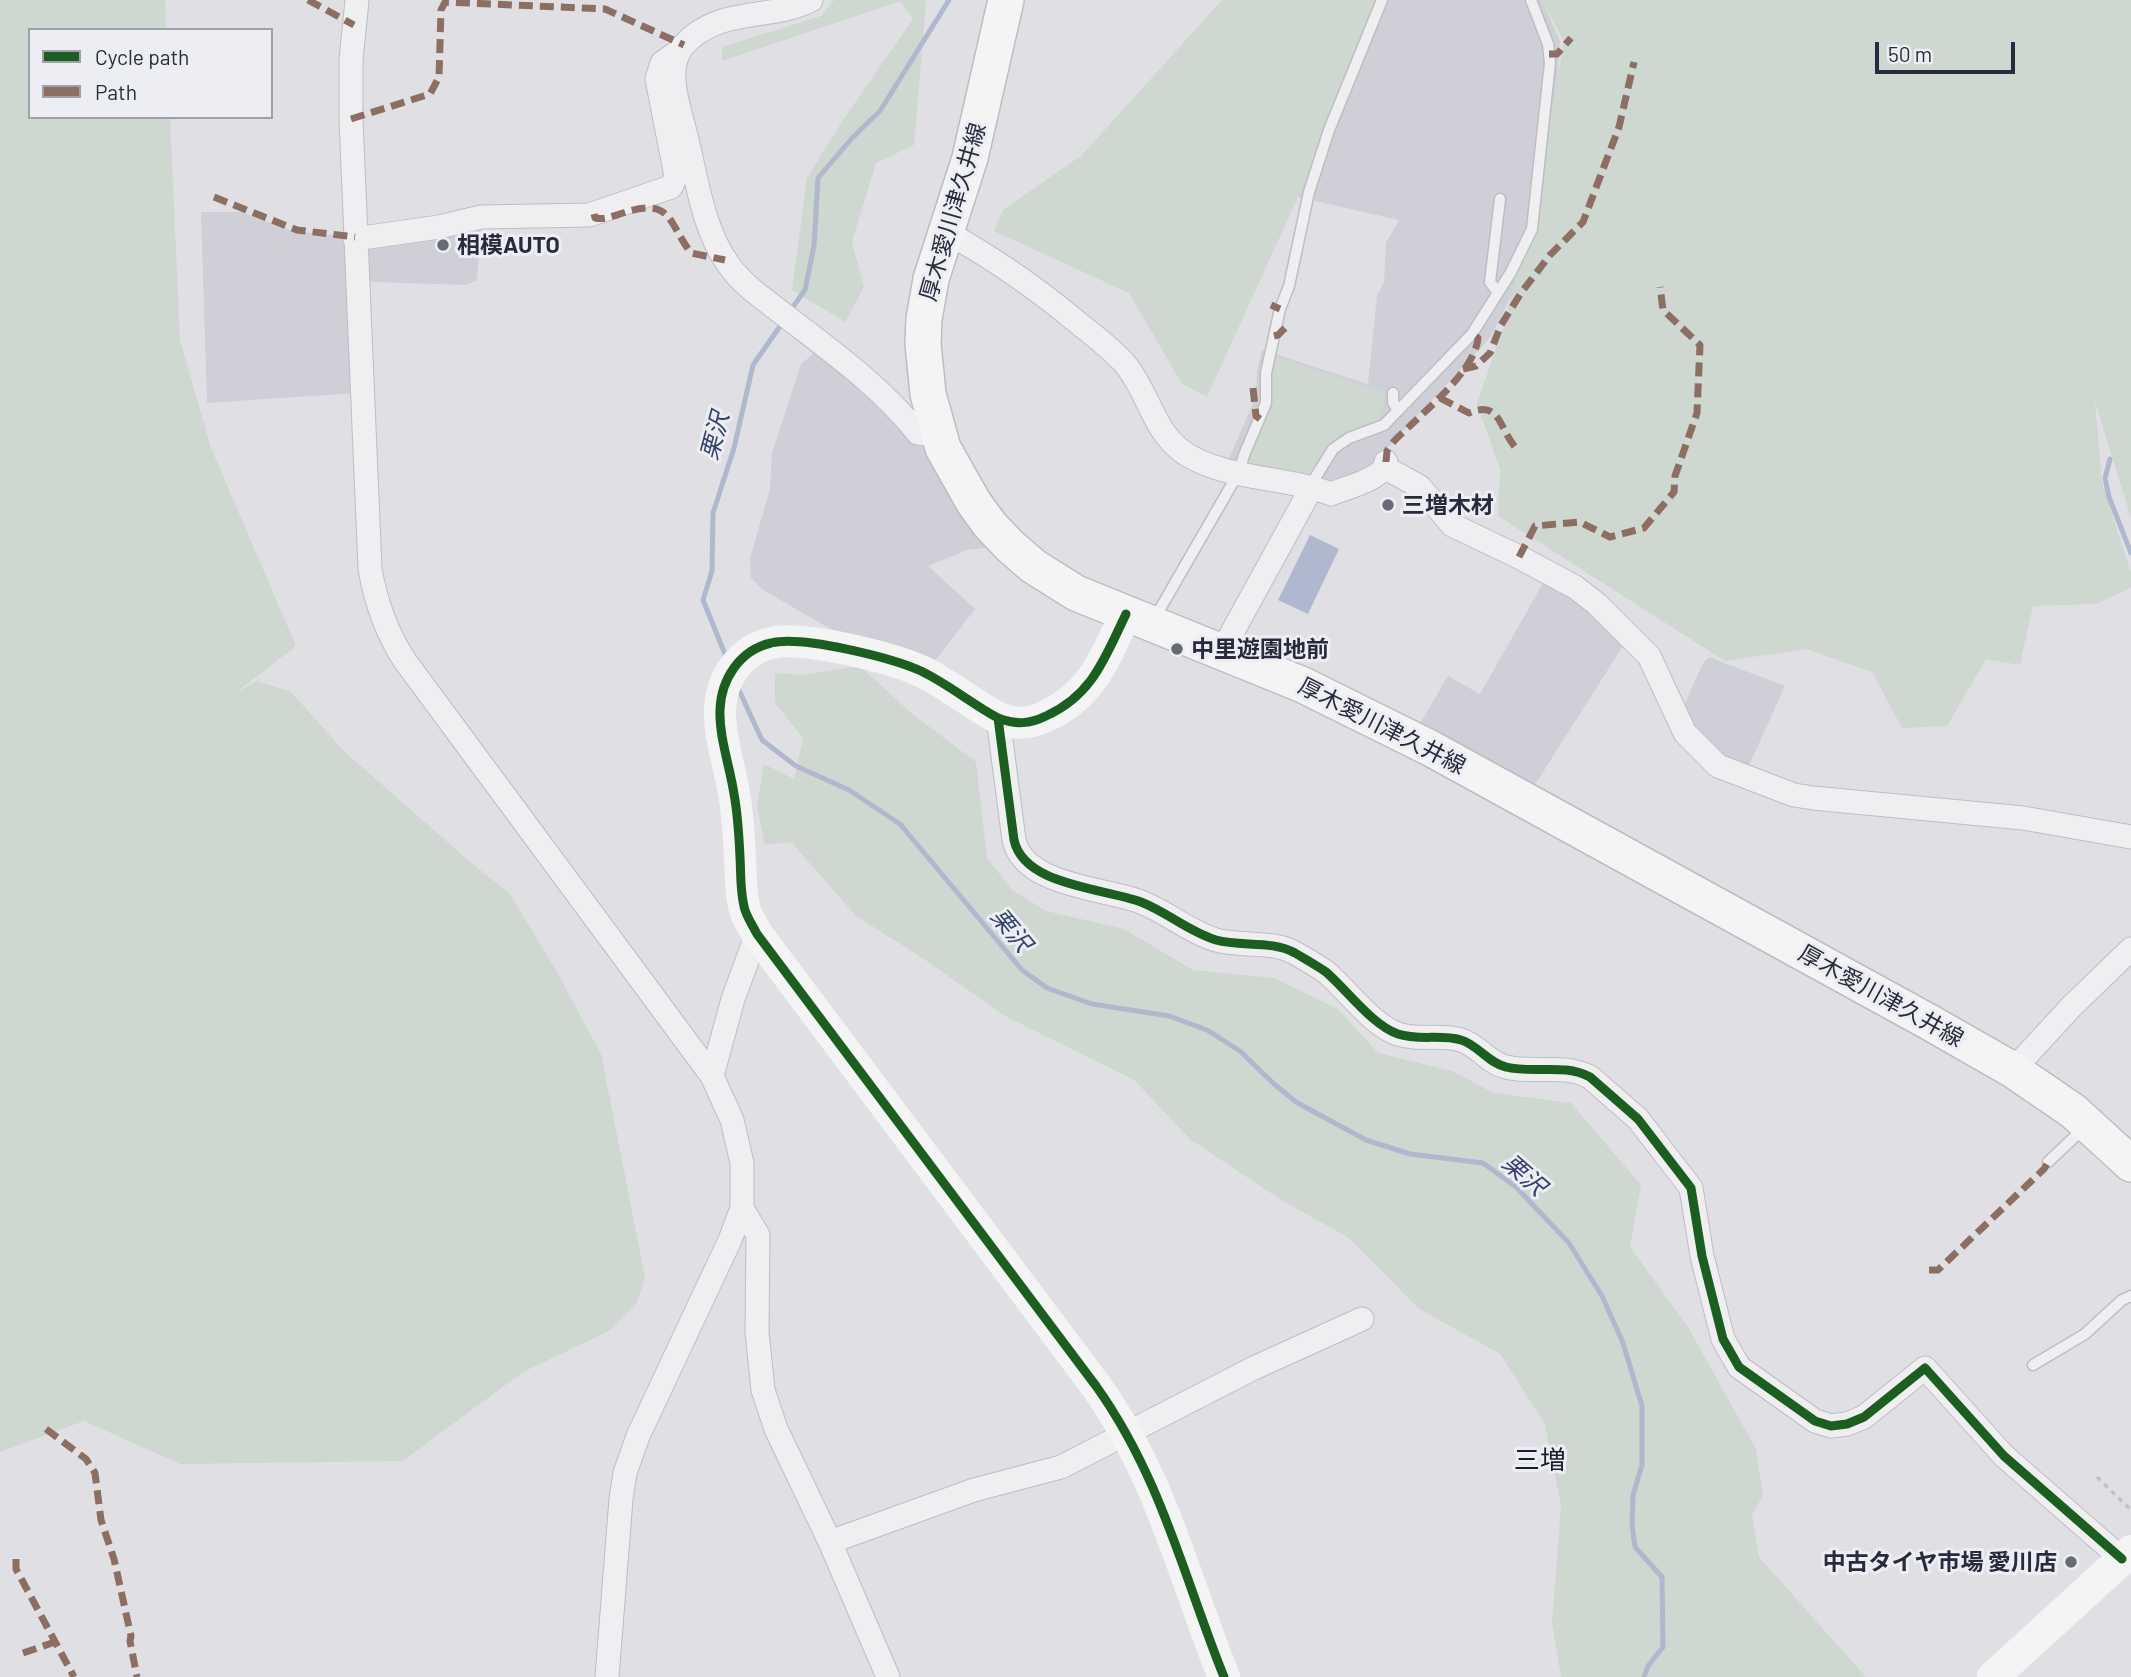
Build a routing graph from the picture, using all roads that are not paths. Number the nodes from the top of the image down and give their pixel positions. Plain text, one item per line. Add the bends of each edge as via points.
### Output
1 (357, 0) edge
2 (811, 0) edge
3 (1006, 0) edge
4 (1382, 0) edge
5 (1531, 0) edge
6 (681, 49) junction
7 (1500, 199) dead end
8 (946, 232) junction
9 (355, 239) junction
10 (1498, 293) junction
11 (1393, 393) dead end
12 (1398, 411) junction
13 (938, 435) junction
14 (1239, 472) junction
15 (1311, 486) junction
16 (1139, 619) junction
17 (1222, 651) junction
18 (998, 718) junction
19 (2131, 837) edge
20 (757, 934) junction
21 (2131, 949) edge
22 (2013, 1070) junction
23 (712, 1076) junction
24 (2088, 1124) junction
25 (2048, 1162) dead end
26 (2131, 1164) edge
27 (742, 1208) junction
28 (2131, 1296) edge
29 (1362, 1319) dead end
30 (2033, 1365) dead end
31 (1127, 1432) junction
32 (830, 1542) junction
33 (2127, 1555) edge
34 (607, 1677) edge
35 (888, 1677) edge
36 (1224, 1677) edge
37 (1993, 1677) edge

1 - 9 street via 350,97
2 - 6 street via 712,25
3 - 8 main road, 厚木愛川津久井線 via 970,158
4 - 14 lane via 1309,192 1266,373 1266,403
5 - 10 lane via 1548,44 1550,63 1535,204 1532,229
6 - 9 street via 662,63 657,79 676,176 671,187 589,215 481,217
6 - 13 street via 674,66 676,89 698,187 712,234 733,271 877,387 918,433
7 - 10 lane via 1490,282
8 - 13 main road, 厚木愛川津久井線 via 927,299 923,344
8 - 14 street via 1014,272 1113,353 1141,386 1159,426 1181,451
9 - 23 street via 370,569 391,640
10 - 12 lane via 1472,334
11 - 12 lane
12 - 15 lane via 1384,425 1333,449
13 - 16 main road, 厚木愛川津久井線 via 960,482 1010,545 1059,584
14 - 15 street
14 - 16 lane
15 - 17 street
15 - 19 street via 1331,494 1378,475 1386,465 1420,487 1451,525 1574,587 1597,604 1655,664 1685,733 1718,766 1732,773 1794,795 2023,818
16 - 17 main road, 厚木愛川津久井線
16 - 18 street via 1077,697 1059,710 1028,723
17 - 22 main road, 厚木愛川津久井線 via 1303,685 1474,772
18 - 20 street via 924,673 879,655 779,642 747,654 731,672 720,710 737,811 744,905
18 - 33 street via 1014,840 1027,864 1073,884 1143,902 1203,936 1290,950 1325,972 1399,1035 1458,1039 1506,1067 1567,1070 1590,1077 1638,1119 1691,1188 1723,1339 1739,1367 1815,1421 1831,1426 1864,1417 1925,1368 2004,1456
20 - 23 street
20 - 31 street
21 - 22 street
22 - 24 main road, 厚木愛川津久井線
23 - 27 street via 738,1141
24 - 25 lane
24 - 26 main road, 厚木愛川津久井線
27 - 32 street via 758,1235 757,1332 763,1390 776,1429
27 - 34 street via 625,1473
28 - 30 lane via 2085,1334
29 - 31 street
31 - 32 street via 1061,1467 974,1490
31 - 36 street via 1170,1524
32 - 35 street
33 - 37 street

